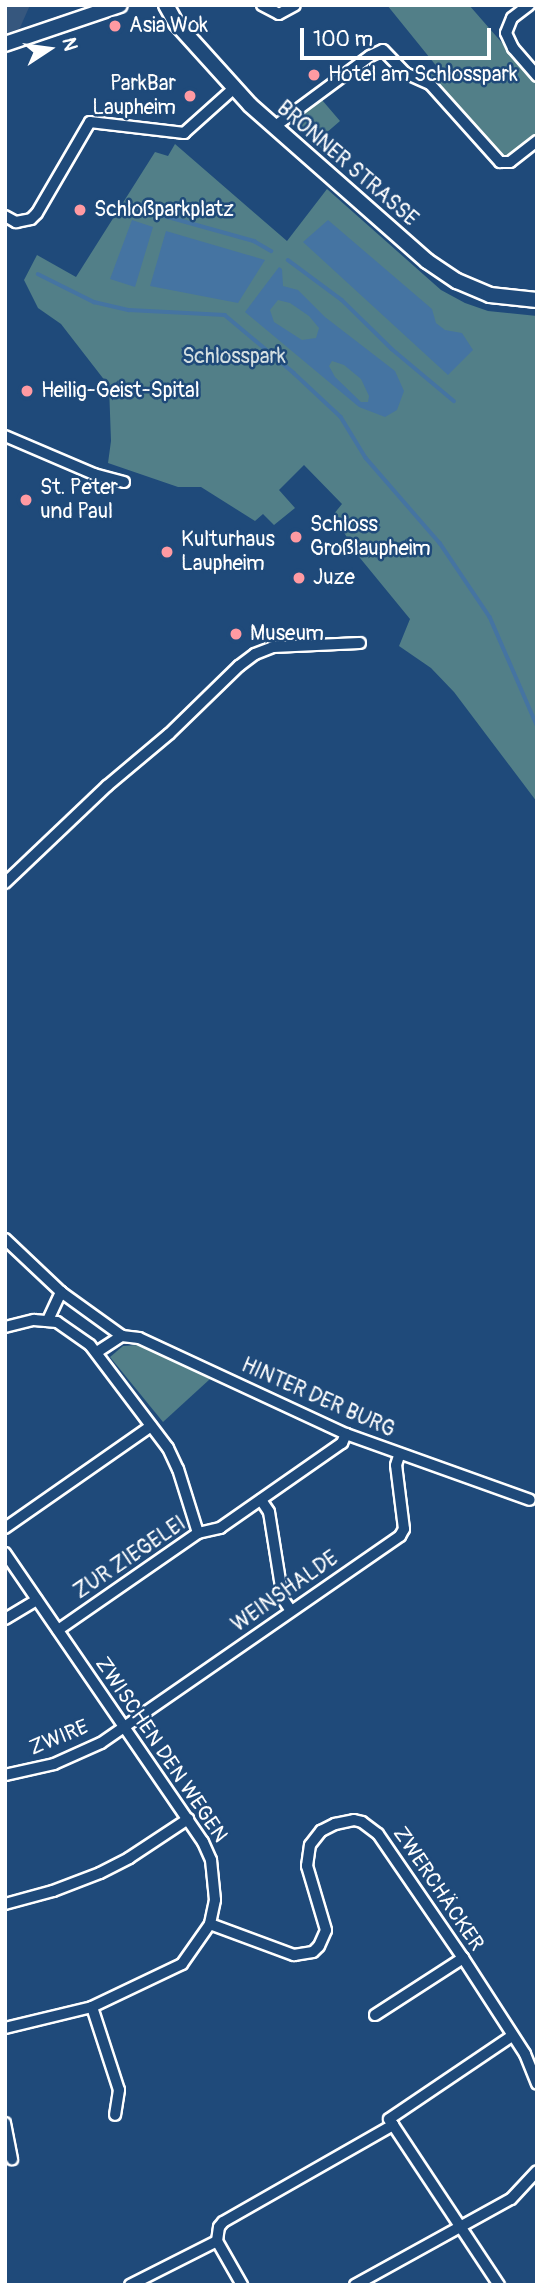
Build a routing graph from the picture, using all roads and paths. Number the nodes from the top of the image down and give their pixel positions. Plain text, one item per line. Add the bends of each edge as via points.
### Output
1 (120, 5) edge
2 (166, 5) edge
3 (262, 5) edge
4 (295, 5) edge
5 (529, 5) edge
6 (5, 44) edge
7 (537, 76) edge
8 (233, 89) junction
9 (274, 127) junction
10 (537, 141) edge
11 (5, 216) edge
12 (537, 300) edge
13 (5, 436) edge
14 (124, 482) dead end
15 (360, 643) dead end
16 (5, 883) edge
17 (5, 1239) edge
18 (61, 1292) junction
19 (48, 1320) junction
20 (5, 1327) edge
21 (122, 1336) junction
22 (97, 1352) junction
23 (152, 1426) junction
24 (346, 1434) junction
25 (399, 1456) junction
26 (261, 1500) junction
27 (530, 1500) dead end
28 (5, 1528) edge
29 (198, 1533) junction
30 (5, 1553) edge
31 (37, 1600) junction
32 (291, 1611) junction
33 (5, 1619) edge
34 (58, 1630) junction
35 (124, 1727) junction
36 (5, 1775) edge
37 (188, 1819) junction
38 (5, 1904) edge
39 (210, 1924) junction
40 (463, 1958) junction
41 (92, 2007) junction
42 (375, 2015) dead end
43 (5, 2028) edge
44 (512, 2036) junction
45 (537, 2084) edge
46 (115, 2115) dead end
47 (5, 2123) edge
48 (393, 2125) junction
49 (12, 2159) dead end
50 (537, 2171) edge
51 (460, 2227) junction
52 (217, 2241) junction
53 (130, 2285) edge
54 (242, 2285) edge
55 (355, 2285) edge
56 (499, 2285) edge

1 - 6 street
2 - 8 street, BRONNER STRASSE
3 - 4 street via 279,14
5 - 7 street via 512,18 506,33
8 - 9 street, BRONNER STRASSE
8 - 11 street via 184,133 90,122 37,213 16,222
9 - 10 street via 383,50 405,73 430,84 500,162 515,159
9 - 12 street, BRONNER STRASSE via 444,273 491,295
13 - 14 street via 93,474
15 - 16 street via 284,646 255,654
17 - 18 street, HINTER DER BURG
18 - 19 street
18 - 21 street, HINTER DER BURG
19 - 20 street
19 - 22 street via 71,1329
21 - 22 street
21 - 24 street, HINTER DER BURG via 139,1338
22 - 23 street
23 - 28 street
23 - 29 street via 178,1469
24 - 25 street, HINTER DER BURG
24 - 26 street, ZUR ZIEGELEI via 342,1443
25 - 27 street, HINTER DER BURG
25 - 32 street, WEINSHALDE via 396,1465 404,1529 400,1536
26 - 29 street, ZUR ZIEGELEI via 220,1528
26 - 32 street via 269,1512 284,1599
29 - 34 street, ZUR ZIEGELEI
30 - 31 street, ZWISCHEN DEN WEGEN
31 - 33 street
31 - 34 street, ZWISCHEN DEN WEGEN
32 - 35 street, WEINSHALDE
34 - 35 street, ZWISCHEN DEN WEGEN
35 - 36 street, ZWIRE via 74,1756
35 - 37 street, ZWISCHEN DEN WEGEN
37 - 38 street via 100,1873
37 - 39 street, ZWISCHEN DEN WEGEN via 213,1869 215,1900
39 - 40 street, ZWERCHÄCKER via 294,1955 313,1952 326,1930 307,1866 310,1844 328,1827 354,1820 378,1834
39 - 41 street, ZWISCHEN DEN WEGEN via 182,1964
40 - 42 street
40 - 44 street, ZWERCHÄCKER
41 - 43 street, ZWISCHEN DEN WEGEN
41 - 46 street via 119,2090
44 - 45 street, ZWERCHÄCKER
44 - 48 street via 389,2119
47 - 49 street
48 - 51 street
48 - 52 street via 223,2221
50 - 51 street via 511,2199
51 - 55 street
51 - 56 street
52 - 53 street
52 - 54 street

